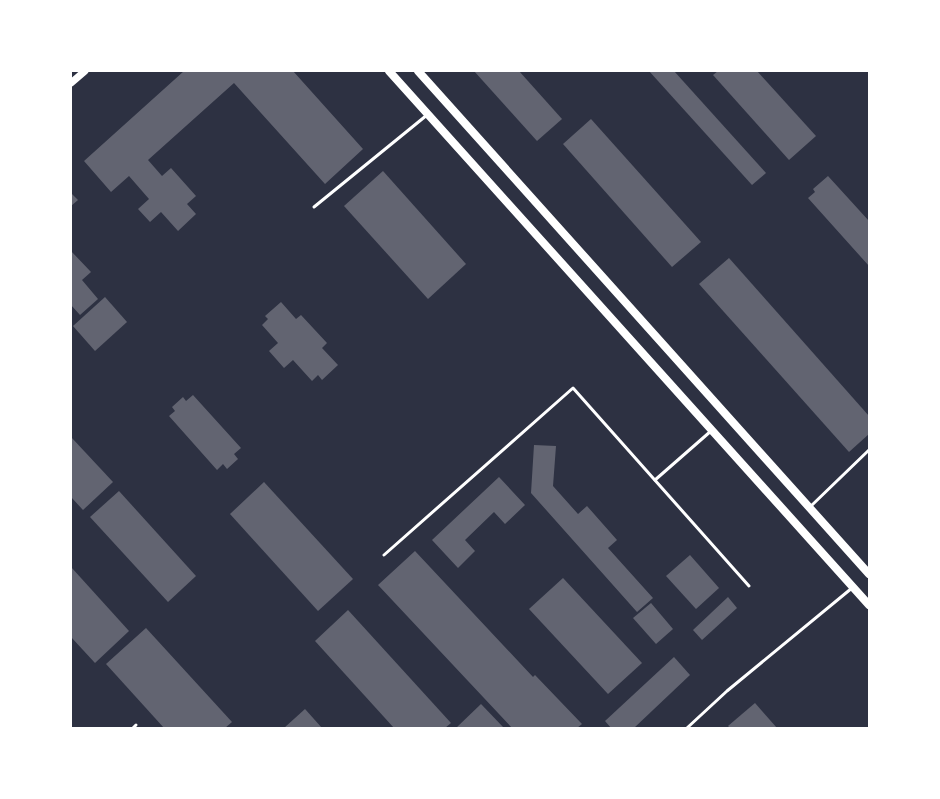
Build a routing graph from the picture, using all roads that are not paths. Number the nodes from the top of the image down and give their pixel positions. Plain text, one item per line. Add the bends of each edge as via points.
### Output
1 (85, 71) edge
2 (390, 71) edge
3 (418, 71) edge
4 (71, 83) edge
5 (428, 114) junction
6 (314, 207) dead end
7 (712, 430) junction
8 (869, 450) edge
9 (655, 480) junction
10 (809, 508) junction
11 (384, 555) dead end
12 (869, 574) edge
13 (749, 586) dead end
14 (854, 587) junction
15 (869, 604) edge
16 (136, 725) dead end
17 (133, 728) edge
18 (687, 728) edge

1 - 4 street
2 - 5 main road
3 - 10 main road
5 - 6 lane
5 - 7 main road
7 - 9 lane
7 - 14 main road
8 - 10 lane
9 - 11 lane via 573,388
9 - 13 lane
10 - 12 main road
14 - 15 main road
14 - 18 lane via 727,691
16 - 17 lane

